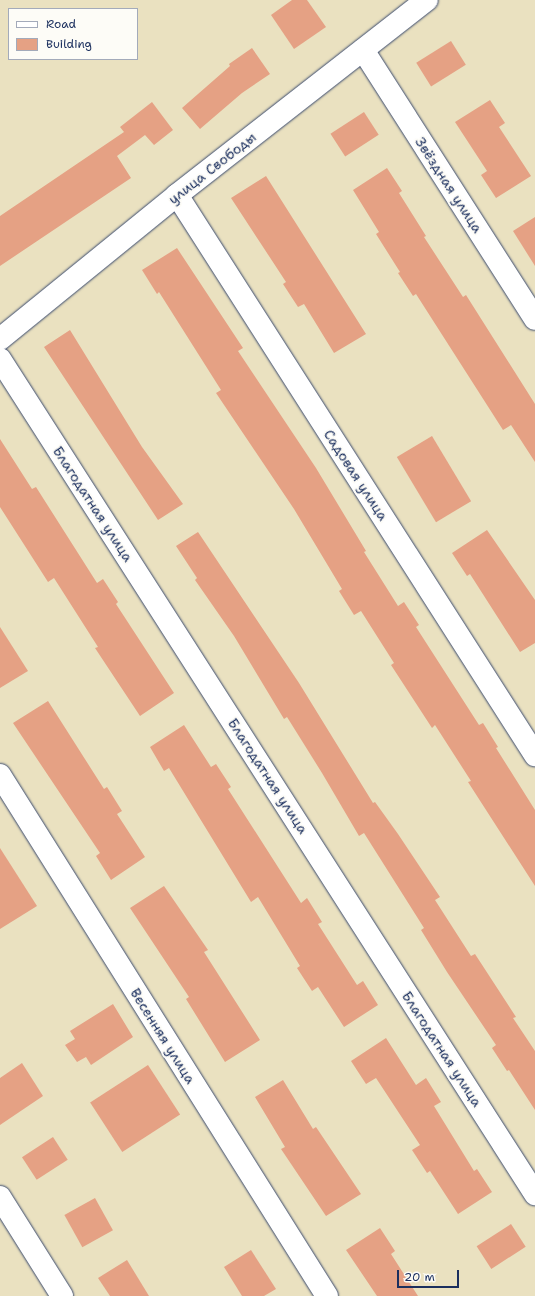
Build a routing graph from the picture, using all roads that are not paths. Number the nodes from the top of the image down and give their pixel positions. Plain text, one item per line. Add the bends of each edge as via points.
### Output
1 (427, 0) edge
2 (363, 50) junction
3 (177, 195) junction
4 (535, 319) edge
5 (0, 339) edge
6 (0, 359) edge
7 (535, 755) edge
8 (0, 775) edge
9 (535, 1194) edge
10 (0, 1197) edge
11 (62, 1296) edge
12 (327, 1296) edge

1 - 2 street, улица Свободы
2 - 3 street, улица Свободы
2 - 4 street, Звёздная улица
3 - 5 street, улица Свободы
3 - 7 street, Садовая улица
6 - 9 street, Благодатная улица
8 - 12 street, Весенняя улица
10 - 11 street

